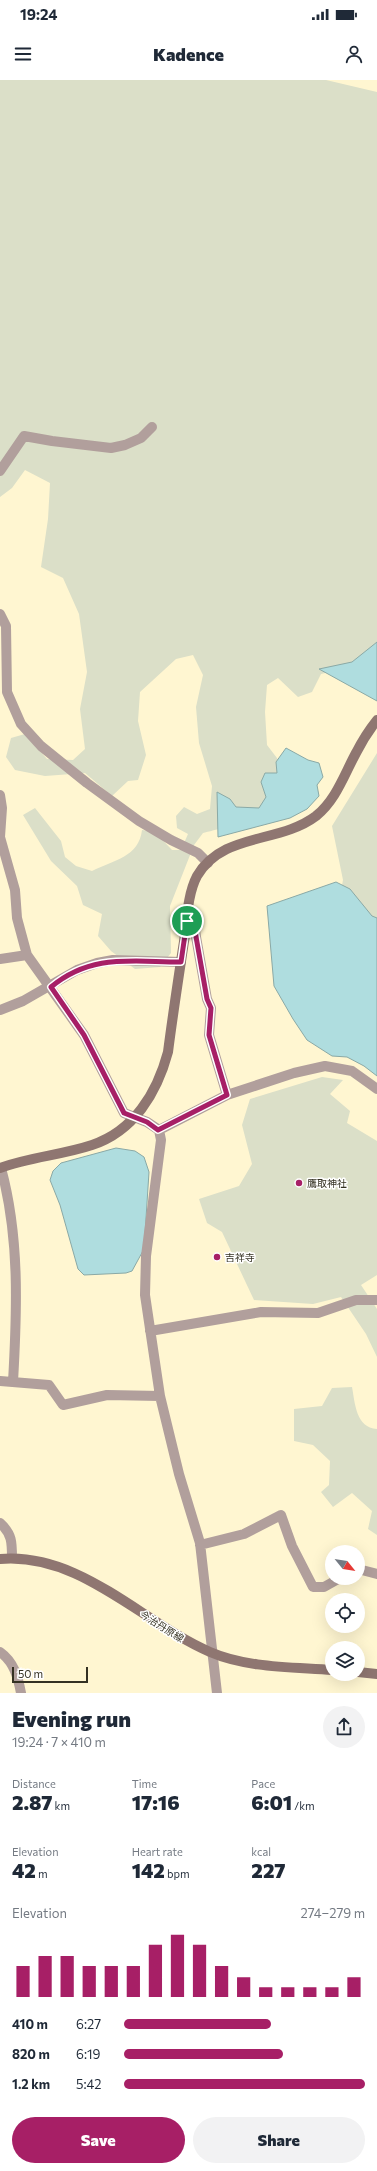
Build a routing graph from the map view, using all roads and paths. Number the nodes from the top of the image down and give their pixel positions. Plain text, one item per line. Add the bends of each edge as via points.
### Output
1 (152, 427) dead end
2 (0, 470) edge
3 (0, 614) edge
4 (377, 720) edge
5 (0, 795) edge
6 (0, 837) edge
7 (208, 863) junction
8 (187, 921) junction
9 (27, 955) junction
10 (0, 958) edge
11 (181, 962) junction
12 (51, 987) junction
13 (0, 1010) edge
14 (377, 1089) edge
15 (227, 1095) junction
16 (135, 1116) junction
17 (158, 1130) junction
18 (0, 1168) edge
19 (377, 1300) edge
20 (150, 1331) junction
21 (0, 1381) edge
22 (13, 1382) junction
23 (160, 1396) junction
24 (0, 1523) edge
25 (200, 1545) junction
26 (12, 1558) junction
27 (0, 1559) edge
28 (365, 1571) edge
29 (377, 1574) edge
30 (328, 1585) edge
31 (0, 1652) edge
32 (212, 1653) junction
33 (325, 1670) edge
34 (365, 1673) edge
35 (377, 1674) edge
36 (21, 1693) edge
37 (217, 1693) edge

1 - 2 street via 141,438 111,448 24,436
3 - 7 street via 6,626 7,692 21,724 41,746 87,783 145,824 198,853
4 - 7 street via 356,752 335,795 316,816 296,826 224,850
5 - 6 street
6 - 9 street via 15,890 17,918
7 - 8 street via 197,877
8 - 11 street
8 - 15 street via 195,931 207,999 211,1008 209,1035
9 - 10 street
9 - 12 street
11 - 12 street via 113,960 96,963 77,970
11 - 16 street via 168,1052 162,1073 145,1106
12 - 13 street
12 - 16 street via 84,1035 124,1113
14 - 15 street via 352,1071 325,1066 294,1073
15 - 17 street
16 - 17 street
16 - 18 street via 121,1129 93,1145
17 - 20 street via 161,1140 146,1256 145,1295
18 - 22 street via 8,1197 14,1249 17,1310
19 - 20 street via 356,1300 318,1313 261,1312
20 - 23 street
21 - 22 street
22 - 23 street via 49,1385 63,1405 107,1395
23 - 25 street
24 - 26 street via 12,1539
25 - 30 street via 244,1534 281,1515 292,1546 313,1587
25 - 32 street
26 - 27 street, 今治丹原線
26 - 32 street, 今治丹原線 via 41,1562 80,1576 113,1594 182,1639
28 - 29 street
31 - 36 street via 12,1664
32 - 33 street, 今治丹原線 via 270,1666
32 - 37 street
34 - 35 street

